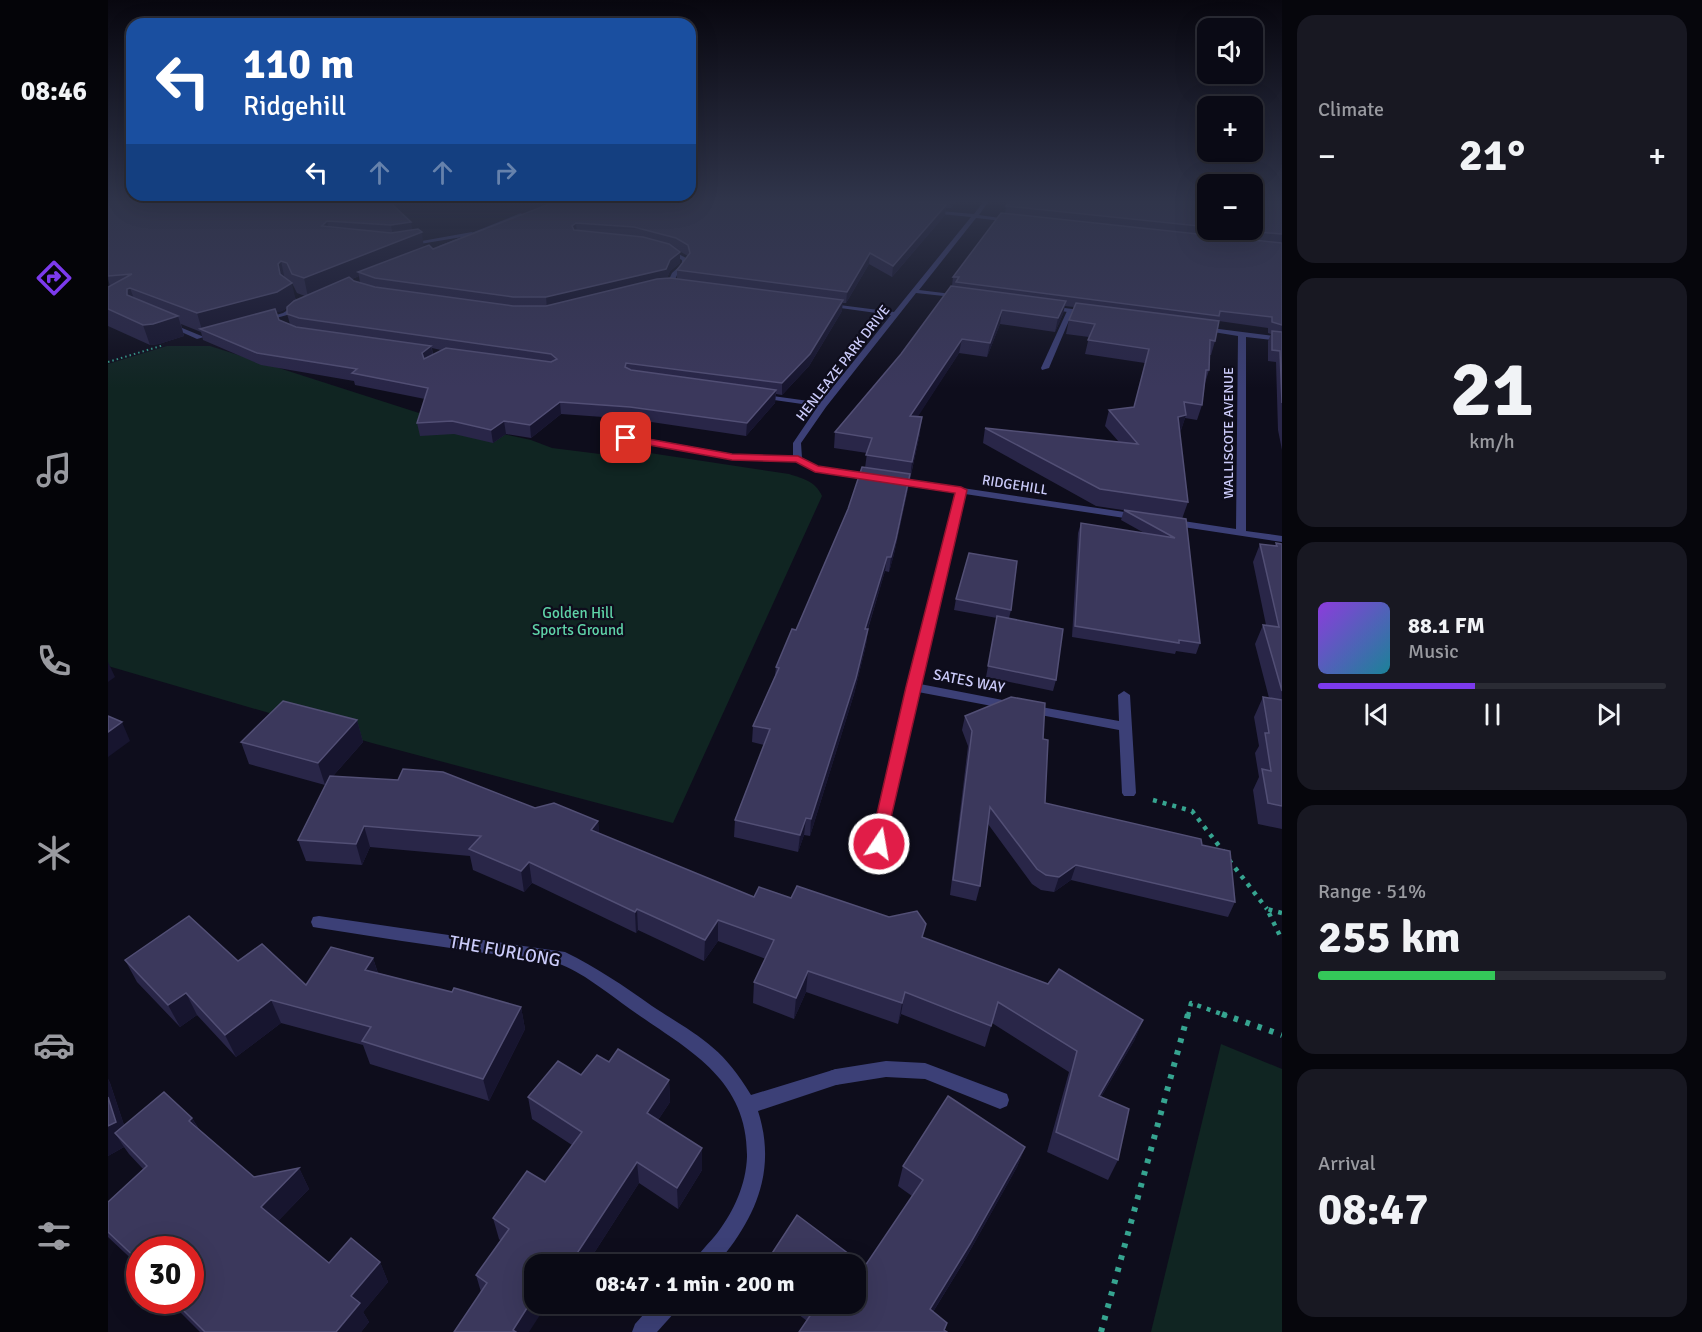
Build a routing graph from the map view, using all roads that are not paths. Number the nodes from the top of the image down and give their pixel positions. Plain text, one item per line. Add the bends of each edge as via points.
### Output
1 (685, 263) edge
2 (938, 263) edge
3 (680, 284) edge
4 (916, 291) junction
5 (291, 296) edge
6 (964, 297) edge
7 (816, 303) edge
8 (1046, 308) edge
9 (1070, 311) junction
10 (896, 314) junction
11 (1093, 314) edge
12 (158, 320) edge
13 (253, 323) edge
14 (1196, 328) edge
15 (211, 334) edge
16 (1242, 334) junction
17 (1282, 339) edge
18 (1045, 368) dead end
19 (754, 395) edge
20 (823, 405) junction
21 (604, 434) dead end
22 (798, 459) junction
23 (961, 490) junction
24 (1148, 519) edge
25 (1159, 520) edge
26 (1241, 533) junction
27 (1282, 539) edge
28 (913, 687) junction
29 (1124, 695) dead end
30 (1126, 727) junction
31 (1129, 793) road end
32 (879, 844) dead end
33 (319, 922) dead end
34 (1000, 1100) dead end
35 (748, 1105) junction
36 (714, 1254) edge
37 (659, 1314) edge
38 (643, 1332) edge

1 - 3 street via 667,284
2 - 4 street, HENLEAZE PARK DRIVE
4 - 6 street
4 - 10 street, HENLEAZE PARK DRIVE
5 - 13 street via 308,301 284,317
7 - 10 street
8 - 9 street
9 - 11 street
9 - 18 street
10 - 20 street, HENLEAZE PARK DRIVE
12 - 15 street via 200,337
14 - 16 street
16 - 17 street
16 - 26 street, WALLISCOTE AVENUE
19 - 20 street
20 - 22 street, HENLEAZE PARK DRIVE via 797,443
21 - 22 street, RIDGEHILL via 732,457
22 - 23 street, RIDGEHILL via 815,469
23 - 24 street, RIDGEHILL
23 - 28 street, SATES WAY
25 - 26 street
26 - 27 street
28 - 30 street, SATES WAY
28 - 32 street, SATES WAY
29 - 30 street
30 - 31 street
33 - 35 street, THE FURLONG via 559,957 584,968 708,1052
34 - 35 street via 925,1071 886,1069 836,1077
35 - 36 street, THE FURLONG via 757,1134 758,1168 744,1209
37 - 38 street

